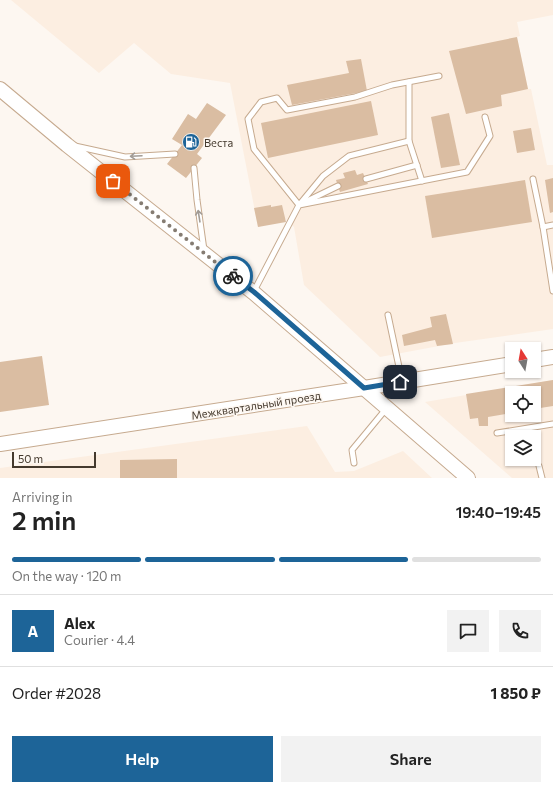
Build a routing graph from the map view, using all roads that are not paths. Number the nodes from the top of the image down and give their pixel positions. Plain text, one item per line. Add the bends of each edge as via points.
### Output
1 (439, 76) dead end
2 (409, 82) junction
3 (0, 89) edge
4 (485, 117) dead end
5 (409, 141) junction
6 (67, 145) junction
7 (175, 154) dead end
8 (417, 165) junction
9 (194, 168) dead end
10 (366, 179) dead end
11 (533, 179) dead end
12 (422, 181) junction
13 (338, 186) dead end
14 (298, 205) junction
15 (553, 225) edge
16 (543, 227) junction
17 (205, 255) junction
18 (254, 292) junction
19 (553, 292) edge
20 (388, 316) dead end
21 (553, 357) edge
22 (541, 359) edge
23 (505, 365) edge
24 (402, 382) junction
25 (364, 388) junction
26 (387, 408) junction
27 (553, 424) edge
28 (497, 433) dead end
29 (0, 444) edge
30 (354, 463) dead end
31 (539, 466) dead end
32 (468, 478) edge
33 (542, 478) edge

1 - 2 lane
2 - 5 lane
2 - 14 lane via 355,97 287,110 277,98 261,102 248,119 254,149
3 - 6 main road
4 - 12 lane via 490,136 467,172
5 - 8 lane
5 - 14 lane via 349,156 323,176
7 -> 6 lane via 124,157
6 - 17 main road
8 - 10 lane
8 - 12 lane
17 -> 9 lane
11 - 16 lane
12 - 14 lane
13 - 14 lane
14 - 18 lane
15 - 16 lane
16 - 19 lane
17 - 18 main road
18 - 25 main road
20 - 24 lane
21 - 22 main road
23 - 24 main road, Межквартальный проезд
24 - 25 main road, Межквартальный проезд
25 - 26 main road
25 - 29 main road, Межквартальный проезд
26 - 30 lane via 352,450
26 - 32 main road
27 - 28 lane
31 - 33 lane

